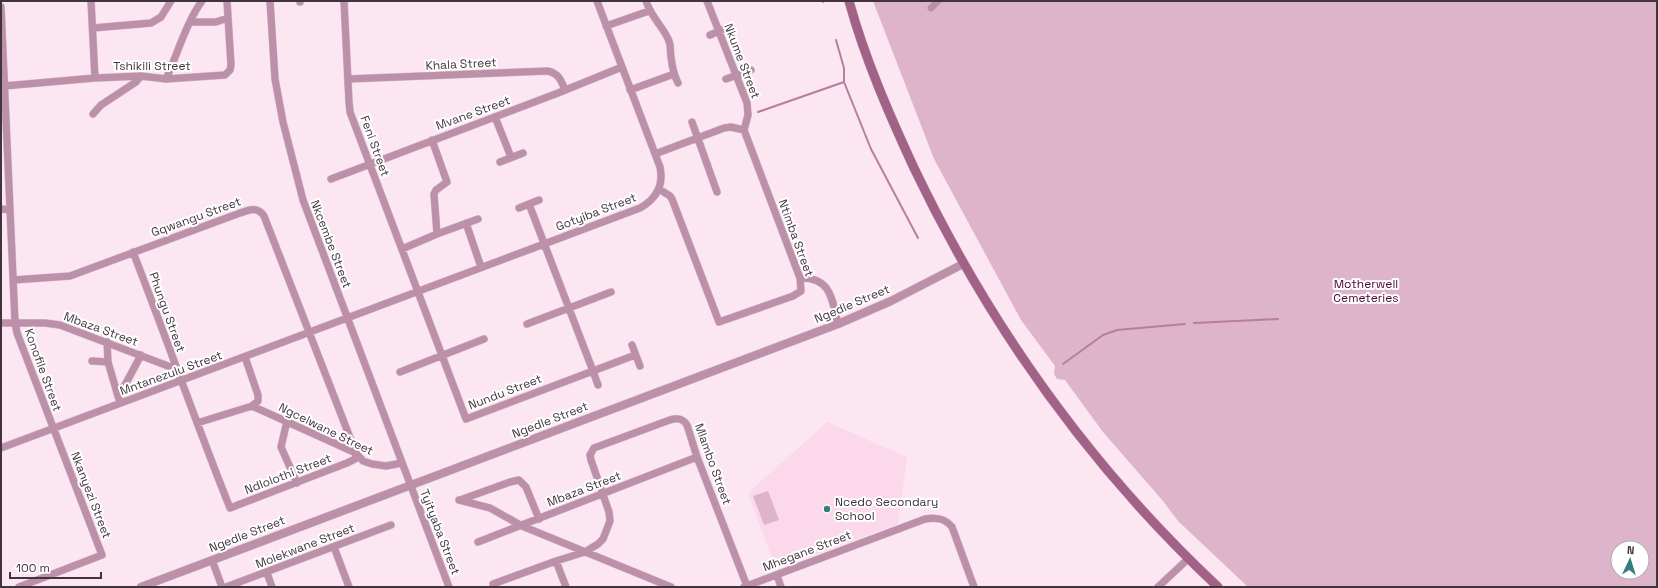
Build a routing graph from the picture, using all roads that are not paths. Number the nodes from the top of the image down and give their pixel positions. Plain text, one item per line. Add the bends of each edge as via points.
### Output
1 (91, 1) edge
2 (171, 1) edge
3 (202, 1) edge
4 (270, 1) edge
5 (344, 1) edge
6 (596, 1) edge
7 (646, 1) edge
8 (707, 1) edge
9 (849, 1) edge
10 (938, 1) edge
11 (229, 3) edge
12 (1, 7) edge
13 (931, 8) dead end
14 (649, 11) junction
15 (228, 18) junction
16 (190, 22) junction
17 (606, 26) junction
18 (730, 26) dead end
19 (93, 28) junction
20 (718, 31) junction
21 (710, 35) dead end
22 (622, 67) junction
23 (751, 70) dead end
24 (674, 74) junction
25 (736, 75) junction
26 (141, 76) junction
27 (95, 78) junction
28 (166, 79) junction
29 (348, 79) junction
30 (726, 79) dead end
31 (678, 83) dead end
32 (4, 86) junction
33 (565, 90) junction
34 (630, 90) junction
35 (93, 114) dead end
36 (495, 117) junction
37 (692, 122) dead end
38 (744, 130) junction
39 (697, 138) junction
40 (432, 140) junction
41 (523, 153) dead end
42 (655, 154) junction
43 (511, 157) junction
44 (500, 162) dead end
45 (369, 164) junction
46 (331, 179) dead end
47 (659, 190) junction
48 (717, 192) dead end
49 (540, 200) dead end
50 (529, 204) junction
51 (519, 208) dead end
52 (1, 209) edge
53 (10, 210) junction
54 (478, 220) dead end
55 (466, 223) junction
56 (437, 234) junction
57 (544, 243) junction
58 (402, 249) junction
59 (133, 252) junction
60 (963, 264) junction
61 (481, 266) junction
62 (800, 278) junction
63 (13, 280) junction
64 (417, 291) junction
65 (611, 292) dead end
66 (569, 308) junction
67 (348, 318) junction
68 (15, 322) junction
69 (1, 323) edge
70 (527, 324) dead end
71 (838, 324) junction
72 (309, 333) junction
73 (484, 339) dead end
74 (107, 342) junction
75 (632, 345) dead end
76 (141, 355) junction
77 (636, 355) junction
78 (442, 356) junction
79 (245, 357) junction
80 (92, 361) dead end
81 (108, 362) junction
82 (640, 366) dead end
83 (176, 369) junction
84 (593, 371) junction
85 (400, 372) dead end
86 (180, 380) junction
87 (598, 385) dead end
88 (117, 393) junction
89 (120, 403) junction
90 (252, 406) junction
91 (287, 422) junction
92 (197, 423) junction
93 (53, 428) junction
94 (1, 448) edge
95 (356, 453) junction
96 (697, 457) junction
97 (402, 463) junction
98 (297, 483) junction
99 (410, 486) junction
100 (603, 494) junction
101 (539, 519) junction
102 (391, 525) dead end
103 (522, 526) junction
104 (478, 542) dead end
105 (334, 547) junction
106 (585, 552) junction
107 (1188, 558) junction
108 (212, 560) junction
109 (556, 561) junction
110 (266, 573) junction
111 (777, 575) junction
112 (745, 586) edge
113 (19, 587) edge
114 (141, 587) edge
115 (222, 587) edge
116 (226, 587) edge
117 (272, 587) edge
118 (349, 587) edge
119 (449, 587) edge
120 (494, 587) edge
121 (566, 587) edge
122 (671, 587) edge
123 (781, 587) edge
124 (974, 587) edge
125 (1158, 587) edge
126 (1218, 587) edge

1 - 19 street
2 - 19 street via 161,17 151,23
3 - 16 street
4 - 67 street, Nkcembe Street via 275,79 291,157 303,200
5 - 29 street, Feni Street
6 - 17 street
7 - 14 street
8 - 20 street, Nkume Street
9 - 60 main road via 895,127
10 - 13 street
11 - 15 street, Tshikili Street
12 - 32 street, Konofile Street
14 - 17 street
14 - 24 street via 670,44
15 - 16 street via 216,22
15 - 28 street, Tshikili Street via 231,65 228,72 222,76
16 - 28 street
17 - 22 street
18 - 20 street
19 - 27 street
20 - 21 street
20 - 25 street, Nkume Street
22 - 33 street, Mvane Street
22 - 34 street
23 - 25 street
24 - 31 street
24 - 34 street
25 - 30 street
25 - 38 street, Nkume Street via 748,107
26 - 27 street, Tshikili Street
26 - 28 street, Tshikili Street
26 - 35 street via 101,105
27 - 32 street, Tshikili Street
29 - 33 street, Khala Street via 541,71 554,73 560,77
29 - 45 street, Feni Street via 350,112
32 - 53 street, Konofile Street
33 - 36 street, Mvane Street
34 - 42 street
36 - 40 street, Mvane Street
36 - 43 street
37 - 39 street
38 - 39 street via 728,127
38 - 62 street, Ntimba Street
39 - 42 street
39 - 48 street
40 - 45 street, Mvane Street
40 - 56 street via 447,182 434,194
41 - 43 street
42 - 47 street via 662,175
43 - 44 street
45 - 46 street, Mvane Street
45 - 58 street, Feni Street
47 - 57 street, Gotyiba Street via 653,199 640,208
47 - 62 street, Ntimba Street via 672,199 719,322 799,293
49 - 50 street
50 - 51 street
50 - 57 street
52 - 53 street
53 - 63 street, Konofile Street
54 - 55 street
55 - 56 street
55 - 61 street
56 - 58 street
57 - 61 street, Gotyiba Street
57 - 66 street
58 - 64 street, Feni Street
59 - 63 street, Gqwangu Street via 70,276
59 - 72 street, Gqwangu Street via 250,210 259,210 264,216
59 - 83 street, Phungu Street
60 - 71 street, Ngedle Street via 891,301
60 - 107 main road via 1025,363 1069,424 1134,502
61 - 64 street, Gotyiba Street
62 - 71 street via 823,283 831,296
63 - 68 street, Konofile Street
64 - 67 street, Gotyiba Street
64 - 78 street, Nundu Street
65 - 66 street
66 - 70 street
66 - 84 street
67 - 72 street, Mntanezulu Street
67 - 97 street, Nkcembe Street
68 - 69 street, Mbaza Street
68 - 74 street, Mbaza Street via 60,326
68 - 93 street, Konofile Street via 20,342
71 - 99 street, Ngedle Street
72 - 79 street, Mntanezulu Street
72 - 95 street
73 - 78 street
74 - 76 street, Mbaza Street
74 - 81 street
75 - 77 street
76 - 83 street, Mbaza Street
76 - 88 street via 125,385
77 - 82 street
77 - 84 street, Nundu Street
78 - 84 street, Nundu Street via 466,419
78 - 85 street
79 - 86 street, Mntanezulu Street
79 - 90 street via 259,397
80 - 81 street
81 - 88 street
83 - 86 street, Phungu Street
84 - 87 street
86 - 89 street, Mntanezulu Street
86 - 92 street, Ndlolothi Street
88 - 89 street
89 - 93 street, Mntanezulu Street
90 - 91 street, Ngcelwane Street
90 - 92 street
91 - 95 street, Ngcelwane Street
91 - 98 street via 281,447
92 - 98 street, Ndlolothi Street via 230,508
93 - 94 street, Mntanezulu Street
93 - 113 street, Nkanyezi Street via 102,555
95 - 97 street, Ngcelwane Street via 363,461 372,464 386,466
95 - 98 street, Ndlolothi Street via 355,459 348,463
96 - 100 street, Mbaza Street
96 - 100 street, Mlambo Street via 687,425 678,418 594,448 590,455
96 - 112 street, Mlambo Street
97 - 99 street, Nkcembe Street
99 - 108 street, Ngedle Street
99 - 119 street, Tyityaba Street
100 - 101 street, Mbaza Street
100 - 106 street, Mlambo Street via 609,512 608,529 598,544
101 - 103 street, Mbaza Street
101 - 103 street via 526,487 519,480 459,500 490,508
102 - 105 street, Molekwane Street
103 - 104 street, Mbaza Street
103 - 106 street
105 - 110 street, Molekwane Street
105 - 118 street
106 - 109 street, Mlambo Street
106 - 122 street
107 - 125 street
107 - 126 main road
108 - 114 street, Ngedle Street
108 - 115 street
109 - 120 street, Mlambo Street via 493,584
109 - 121 street
110 - 116 street, Molekwane Street
110 - 117 street
111 - 112 street, Mhegane Street
111 - 123 street
111 - 124 street, Mhegane Street via 932,517 943,519 952,527

